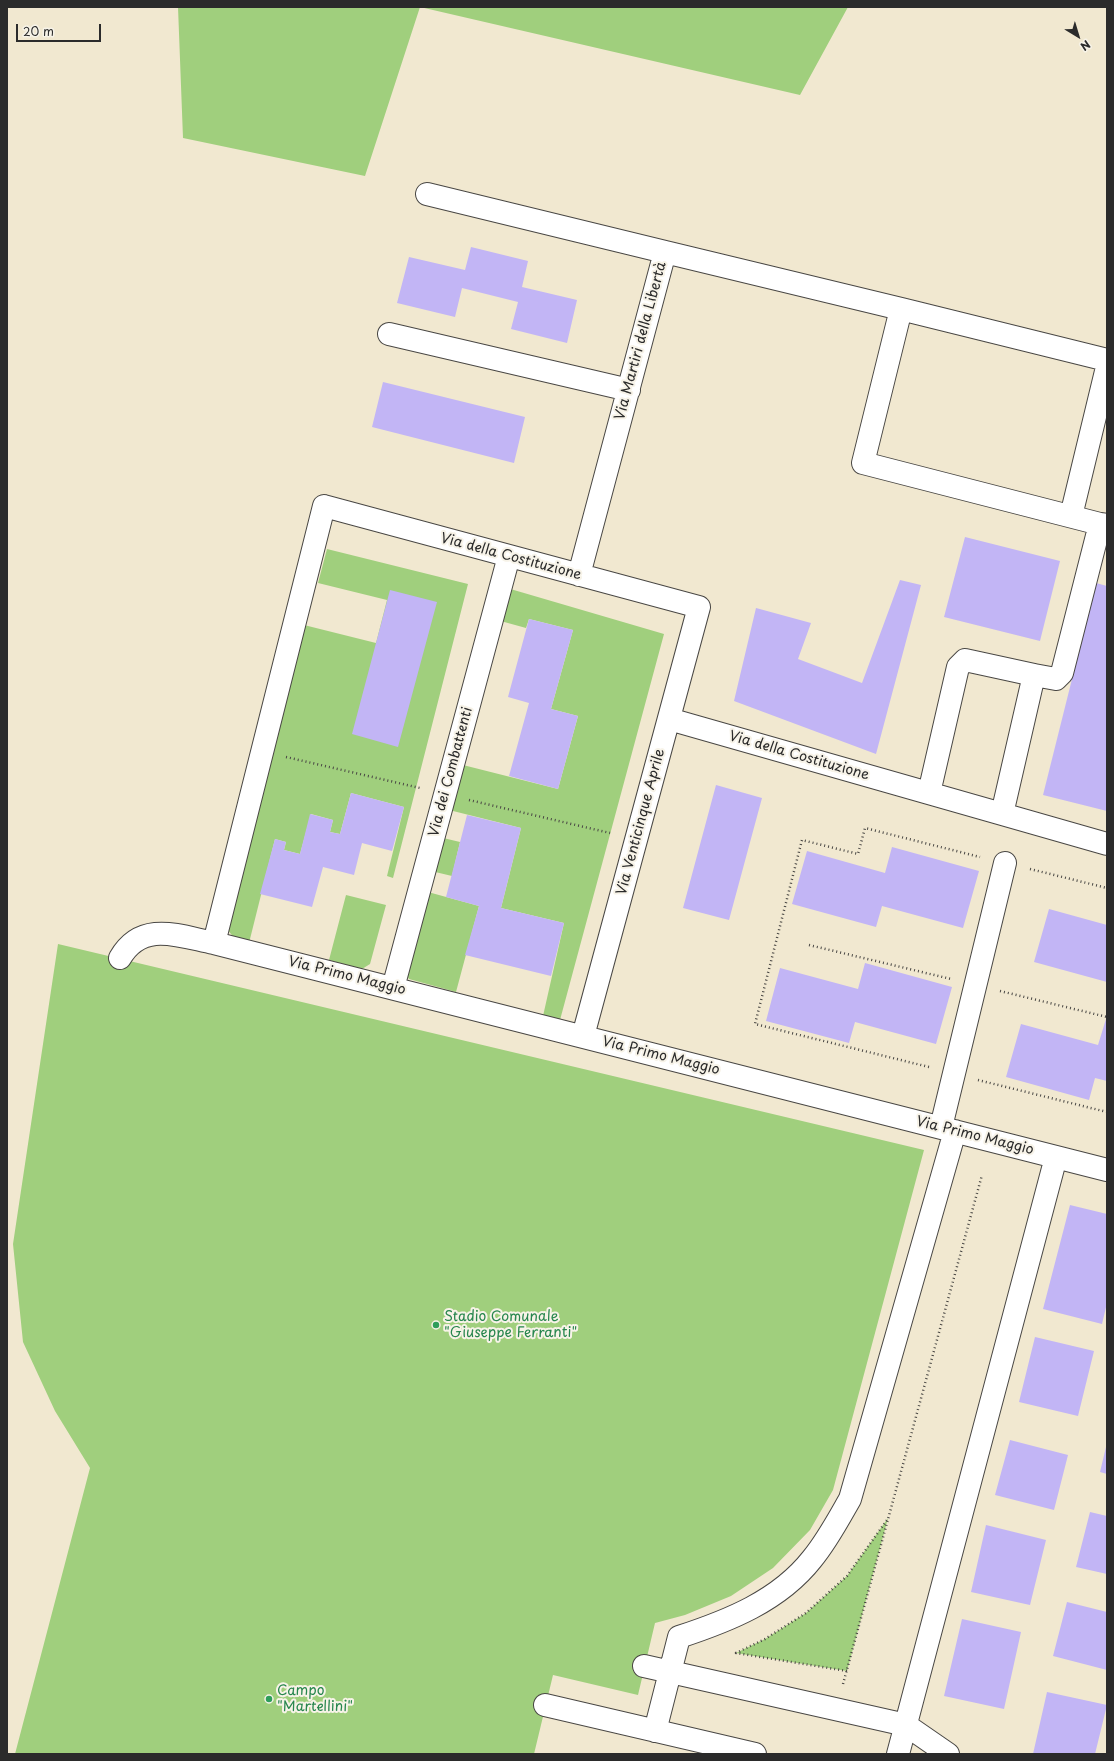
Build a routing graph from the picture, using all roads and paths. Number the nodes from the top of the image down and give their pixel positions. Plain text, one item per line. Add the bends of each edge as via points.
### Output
1 (427, 194) dead end
2 (665, 252) junction
3 (901, 309) junction
4 (389, 334) dead end
5 (1107, 360) edge
6 (1107, 367) edge
7 (628, 390) junction
8 (1070, 516) junction
9 (1104, 525) edge
10 (509, 556) junction
11 (580, 575) junction
12 (699, 607) joint
13 (1034, 675) junction
14 (669, 719) junction
15 (929, 793) junction
16 (1002, 814) junction
17 (1107, 844) edge
18 (1005, 863) junction
19 (1107, 888) edge
20 (214, 943) junction
21 (120, 958) dead end
22 (393, 988) junction
23 (583, 1036) junction
24 (954, 1074) junction
25 (1107, 1112) edge
26 (948, 1129) junction
27 (1056, 1157) junction
28 (1107, 1170) edge
29 (982, 1175) dead end
30 (888, 1518) junction
31 (644, 1666) dead end
32 (670, 1672) junction
33 (546, 1705) dead end
34 (906, 1725) junction
35 (655, 1731) junction
36 (755, 1754) edge
37 (898, 1754) edge
38 (948, 1754) edge

1 - 2 street, Via Martiri della Libertà
2 - 3 street
2 - 7 street, Via Martiri della Libertà
3 - 5 street
3 - 8 street via 863,463
4 - 7 street
6 - 8 street
7 - 11 street, Via Martiri della Libertà
8 - 9 street
9 - 13 street via 1062,673 1056,679
10 - 11 street, Via della Costituzione
10 - 20 street, Via della Costituzione via 324,506
10 - 22 street, Via dei Combattenti
11 - 12 street, Via della Costituzione
12 - 14 street, Via Venticinque Aprile
13 - 15 street via 966,660 958,667
13 - 16 street
14 - 15 street, Via della Costituzione
14 - 23 street, Via Venticinque Aprile
15 - 16 street, Via della Costituzione
16 - 17 street, Via della Costituzione
18 - 19 path
18 - 24 street
18 - 24 path via 865,828 858,854 802,840 755,1024
20 - 21 street, Via Primo Maggio via 161,933 138,938 124,950
20 - 22 street, Via Primo Maggio
22 - 23 street, Via Primo Maggio
23 - 26 street, Via Primo Maggio
24 - 25 path
24 - 26 street
26 - 27 street, Via Primo Maggio
26 - 32 street via 850,1499 832,1532 812,1560 785,1586 751,1609 713,1626 679,1637
27 - 28 street, Via Primo Maggio
27 - 34 street
29 - 30 path
30 - 30 path via 847,1576 806,1613 765,1639 736,1653 846,1671
31 - 32 street
32 - 34 street
32 - 35 street
33 - 35 street
34 - 37 street
34 - 38 street
35 - 36 street

